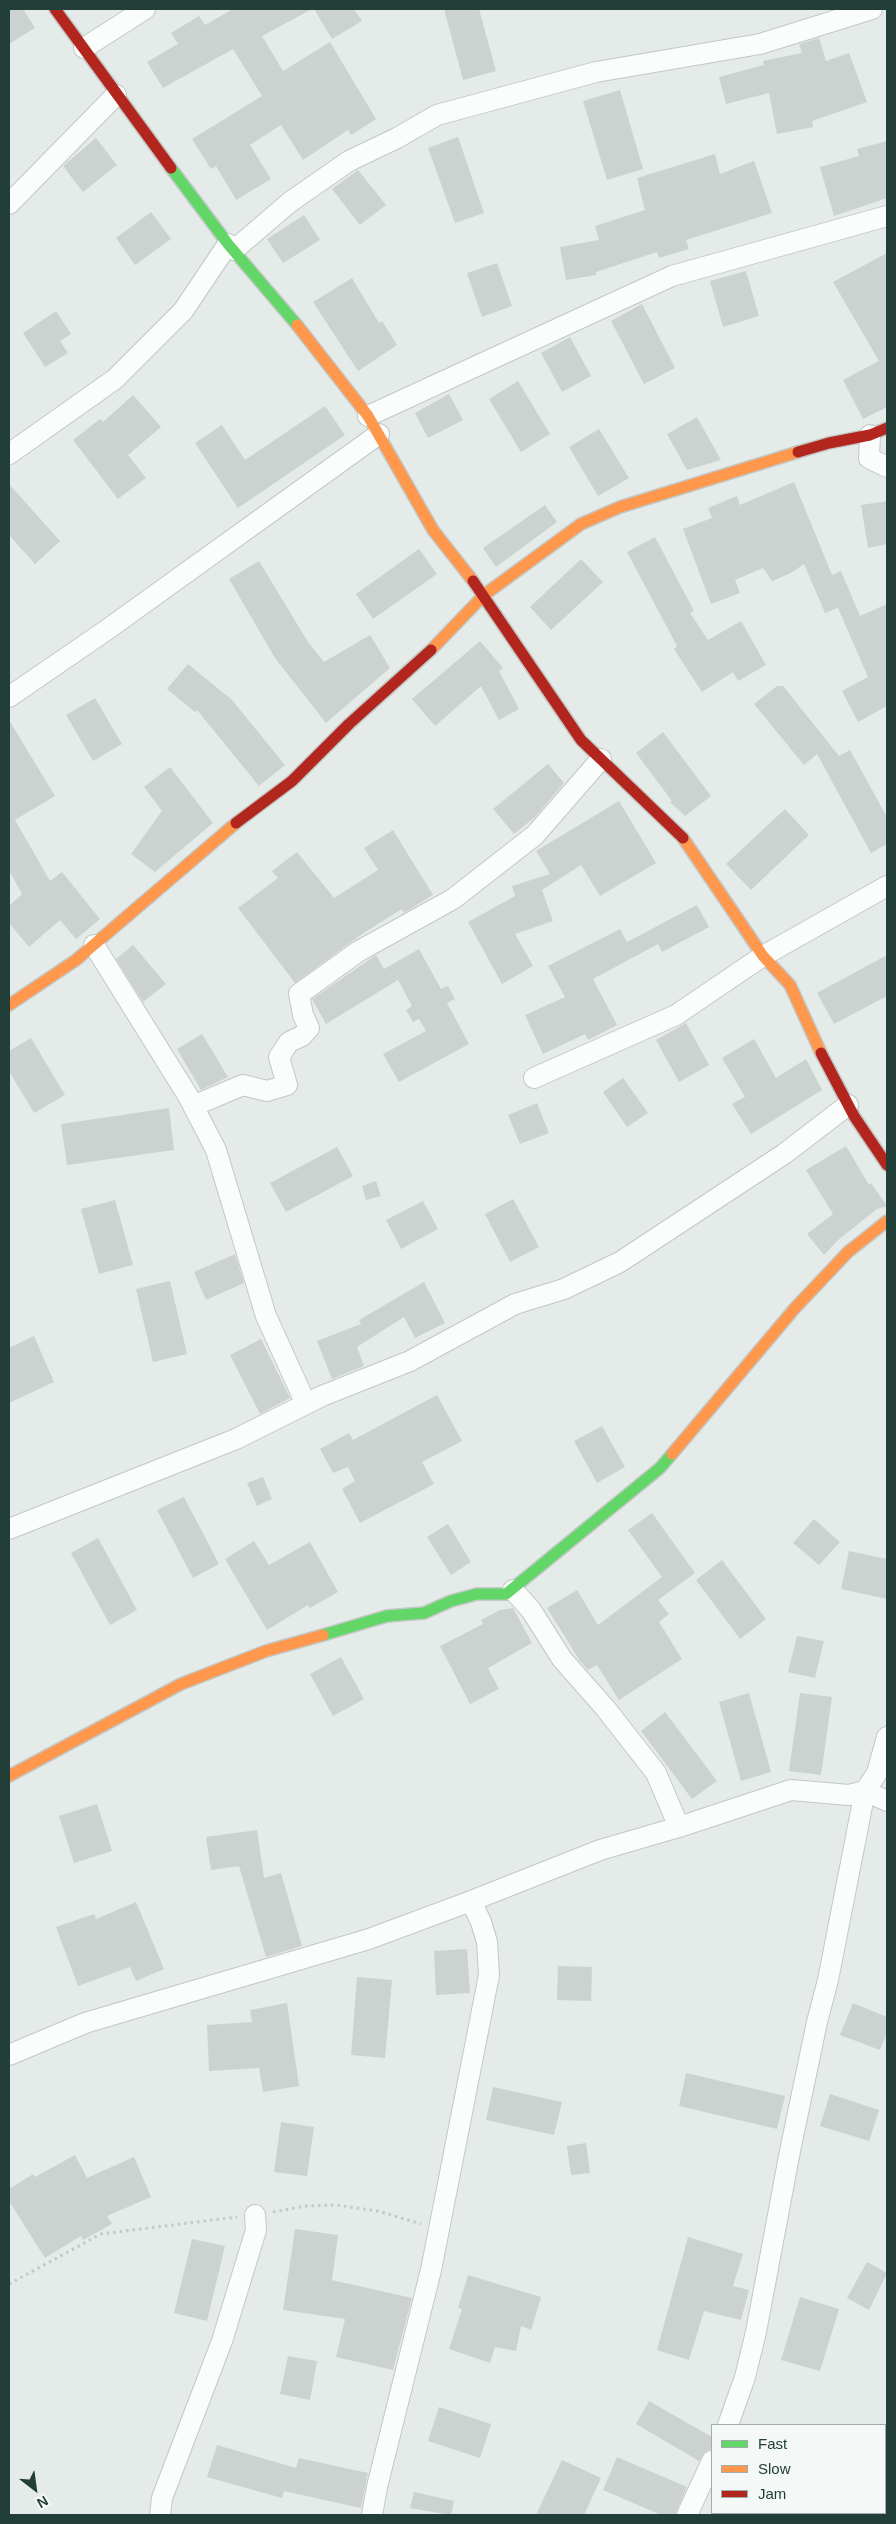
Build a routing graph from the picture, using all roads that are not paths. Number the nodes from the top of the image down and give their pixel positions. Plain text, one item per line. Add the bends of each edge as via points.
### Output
1 (54, 9) edge
2 (145, 9) edge
3 (872, 9) edge
4 (814, 17) edge
5 (84, 48) junction
6 (116, 95) junction
7 (9, 204) edge
8 (887, 216) edge
9 (231, 247) junction
10 (368, 416) junction
11 (879, 432) edge
12 (379, 434) junction
13 (9, 454) edge
14 (887, 467) edge
15 (484, 596) junction
16 (9, 697) edge
17 (601, 760) junction
18 (887, 886) edge
19 (94, 945) junction
20 (763, 956) junction
21 (9, 1005) edge
22 (534, 1078) dead end
23 (848, 1105) junction
24 (193, 1106) junction
25 (887, 1165) edge
26 (887, 1221) edge
27 (306, 1404) junction
28 (9, 1529) edge
29 (513, 1590) junction
30 (887, 1737) edge
31 (9, 1776) edge
32 (865, 1791) junction
33 (887, 1801) edge
34 (679, 1827) junction
35 (472, 1901) junction
36 (9, 2055) edge
37 (255, 2215) road end
38 (728, 2424) edge
39 (711, 2463) edge
40 (160, 2515) edge
41 (372, 2515) edge
42 (687, 2515) edge

1 - 5 street
2 - 5 street
3 - 4 street
4 - 9 street via 760,44 596,72 437,115 349,161
5 - 6 street
6 - 7 street
6 - 9 street
8 - 10 street via 672,276
9 - 10 street
9 - 13 street via 183,311 115,379
10 - 12 street
11 - 14 street via 869,458
11 - 15 street via 829,443 620,507 581,524
12 - 15 street via 433,530
12 - 16 street
15 - 17 street via 580,740
15 - 19 street via 420,662 349,724 292,781
17 - 20 street via 679,832
17 - 24 street via 535,835 460,893 359,951 299,994 309,1028 302,1036 289,1042 279,1057 287,1085 267,1091 243,1085
18 - 20 street
19 - 21 street
19 - 24 street
20 - 22 street via 676,1015
20 - 23 street via 790,985 827,1068
23 - 25 street
23 - 27 street via 784,1154 620,1262 564,1289 515,1304 410,1361
24 - 27 street via 216,1150 266,1316
26 - 29 street via 848,1252 795,1308 660,1468
27 - 28 street via 236,1439
29 - 31 street via 506,1594 477,1594 424,1613 387,1616 266,1651 181,1684
29 - 34 street via 531,1610 562,1659 656,1773
30 - 32 street via 877,1773
32 - 33 street
32 - 34 street via 849,1795 792,1790
32 - 38 street via 756,2332
34 - 35 street via 600,1850
35 - 36 street via 322,1954 244,1974 85,2023
35 - 41 street via 487,1942 489,1974 431,2270
37 - 40 street via 256,2230 222,2340 162,2498
39 - 42 street

